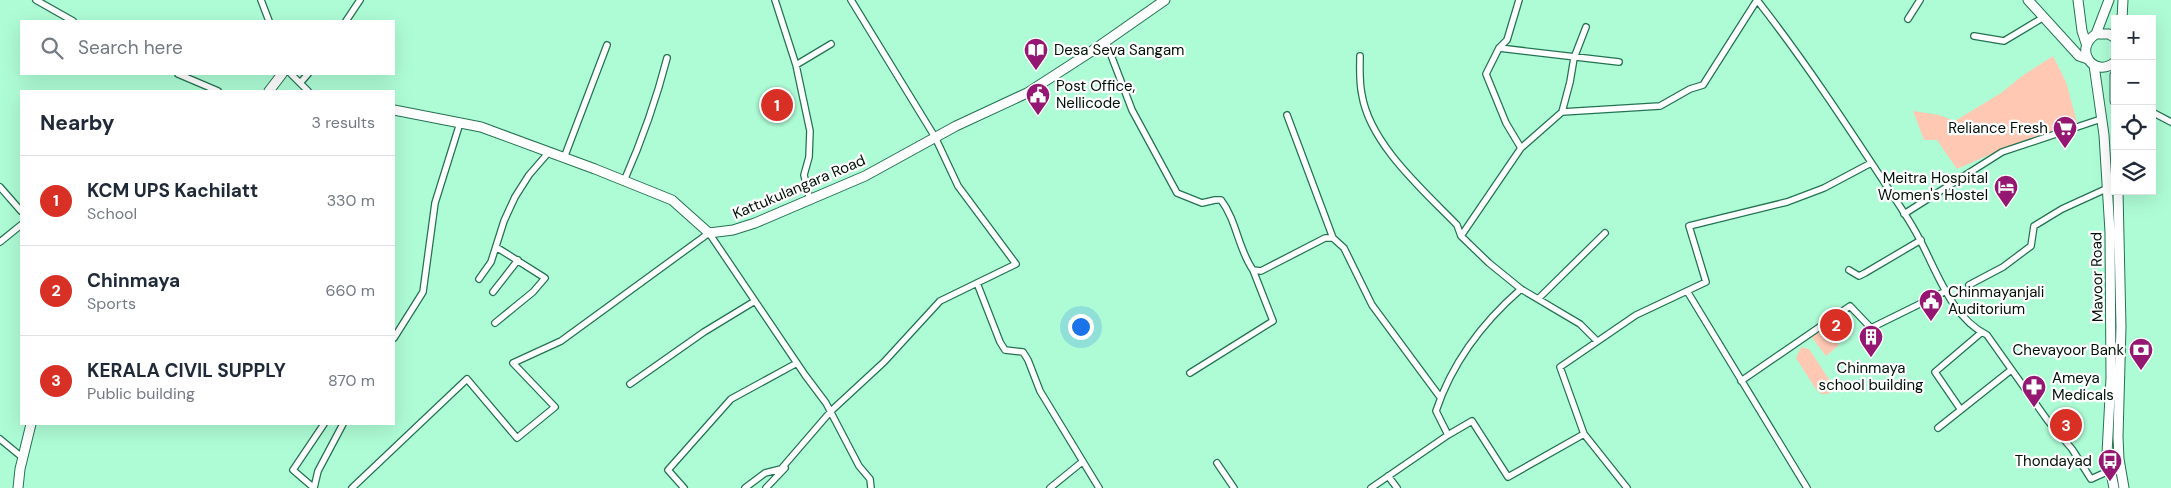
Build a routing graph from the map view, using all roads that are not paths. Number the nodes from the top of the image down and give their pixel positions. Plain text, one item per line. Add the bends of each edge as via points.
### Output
1 (36, 0) edge
2 (261, 0) edge
3 (360, 0) edge
4 (775, 0) edge
5 (851, 0) edge
6 (1165, 0) edge
7 (1519, 0) edge
8 (1757, 0) edge
9 (1920, 0) edge
10 (2028, 0) edge
11 (2078, 0) edge
12 (2109, 0) edge
13 (2123, 0) edge
14 (2122, 15) edge
15 (2044, 17) junction
16 (1908, 19) dead end
17 (71, 20) edge
18 (268, 20) edge
19 (347, 20) edge
20 (1586, 27) dead end
21 (2096, 34) junction
22 (2111, 35) edge
23 (1974, 36) dead end
24 (1106, 42) junction
25 (2086, 43) junction
26 (831, 44) dead end
27 (607, 46) dead end
28 (1499, 48) junction
29 (1360, 56) dead end
30 (667, 58) dead end
31 (1574, 58) junction
32 (1618, 62) dead end
33 (2091, 62) junction
34 (2111, 64) edge
35 (796, 65) junction
36 (180, 75) edge
37 (281, 75) edge
38 (293, 75) edge
39 (307, 75) edge
40 (300, 83) junction
41 (216, 90) edge
42 (270, 90) edge
43 (307, 90) edge
44 (395, 110) edge
45 (1562, 112) junction
46 (2156, 114) edge
47 (1287, 116) dead end
48 (2101, 119) junction
49 (2171, 122) edge
50 (460, 123) junction
51 (935, 137) junction
52 (1521, 148) junction
53 (548, 152) junction
54 (564, 158) junction
55 (1871, 163) junction
56 (624, 181) junction
57 (0, 187) edge
58 (2108, 188) junction
59 (2118, 195) edge
60 (810, 200) junction
61 (20, 210) edge
62 (1904, 214) junction
63 (20, 226) edge
64 (709, 233) junction
65 (1605, 233) dead end
66 (1461, 236) junction
67 (1333, 238) junction
68 (1921, 240) junction
69 (0, 242) edge
70 (496, 247) junction
71 (518, 260) junction
72 (1254, 270) junction
73 (1848, 270) dead end
74 (479, 279) dead end
75 (977, 283) junction
76 (1970, 285) dead end
77 (1521, 289) junction
78 (1687, 291) junction
79 (1946, 291) junction
80 (493, 292) dead end
81 (1538, 299) junction
82 (755, 301) junction
83 (495, 323) dead end
84 (1982, 332) junction
85 (395, 336) edge
86 (1597, 341) junction
87 (797, 363) junction
88 (2011, 370) junction
89 (1190, 373) dead end
90 (1741, 380) junction
91 (630, 384) dead end
92 (1440, 397) junction
93 (1961, 410) junction
94 (831, 412) junction
95 (31, 425) edge
96 (323, 425) edge
97 (342, 425) edge
98 (1938, 428) dead end
99 (1584, 434) junction
100 (1448, 435) junction
101 (0, 439) edge
102 (23, 458) junction
103 (1082, 462) junction
104 (1217, 463) dead end
105 (2111, 470) junction
106 (1388, 476) junction
107 (18, 488) edge
108 (314, 488) edge
109 (352, 488) edge
110 (684, 488) edge
111 (745, 488) edge
112 (766, 488) edge
113 (871, 488) edge
114 (1050, 488) edge
115 (1099, 488) edge
116 (1234, 488) edge
117 (1371, 488) edge
118 (1397, 488) edge
119 (1627, 488) edge
120 (1806, 488) edge
121 (2114, 488) edge
122 (2124, 488) edge

1 - 17 street
2 - 18 street
3 - 19 street
4 - 35 street
5 - 51 street
6 - 24 street, Kattukulangara Road
7 - 28 street via 1507,40
8 - 45 street via 1703,85 1660,106
8 - 55 street
9 - 16 street
10 - 15 street
11 - 25 street, Mavoor Road
12 - 21 street
13 - 14 street
15 - 23 street via 2004,41
15 - 33 street via 2079,56
20 - 31 street
21 - 22 street
21 - 25 street
24 - 51 street, Kattukulangara Road via 1027,93
24 - 72 street via 1132,110 1177,193 1202,203 1221,200 1246,261
25 - 33 street, Mavoor Road via 2085,53
26 - 35 street
27 - 54 street
28 - 31 street
28 - 52 street via 1486,74 1506,123
29 - 66 street via 1362,95 1372,123 1388,151 1457,225
30 - 56 street via 656,102
31 - 32 street
31 - 45 street
33 - 34 street via 2107,67
33 - 48 street, Mavoor Road
35 - 60 street via 810,131 810,150 804,175
36 - 41 street
37 - 42 street
38 - 40 street
39 - 40 street
40 - 43 street
44 - 50 street
45 - 52 street
46 - 49 street
47 - 67 street
48 - 58 street, Mavoor Road
48 - 62 street via 2002,152
50 - 53 street via 481,127
50 - 85 street via 435,203 423,292
51 - 60 street, Kattukulangara Road via 865,176
51 - 75 street via 958,186 1016,264
52 - 66 street
53 - 54 street
53 - 70 street via 515,197
54 - 56 street
55 - 62 street
55 - 78 street via 1824,188 1787,202 1689,226 1706,282
56 - 64 street via 672,200
57 - 61 street
58 - 76 street via 2034,226 2031,246 2002,268
58 - 105 street, Mavoor Road via 2112,284 2108,453
59 - 122 street, Mavoor Road via 2121,326 2118,437
60 - 64 street, Kattukulangara Road via 733,230
62 - 68 street
63 - 69 street
64 - 82 street
64 - 109 street via 561,341 513,363 554,407 517,438 467,379
65 - 81 street
66 - 77 street
67 - 72 street via 1325,238 1261,271
67 - 92 street via 1344,248 1372,305
68 - 73 street via 1859,276
68 - 79 street
70 - 71 street
70 - 74 street via 491,262
71 - 80 street
71 - 83 street via 545,278
72 - 89 street via 1273,322
75 - 94 street via 940,301 884,362
75 - 103 street via 1000,342 1005,350 1023,352 1040,391
77 - 81 street
77 - 92 street via 1489,318 1470,342
78 - 86 street via 1636,315
78 - 90 street
79 - 84 street via 1976,329
79 - 90 street via 1870,328 1850,306
81 - 86 street via 1580,324
82 - 87 street
82 - 91 street
84 - 88 street
84 - 93 street via 1936,372
86 - 99 street via 1560,367
87 - 94 street
87 - 110 street via 731,399 668,470
88 - 93 street
88 - 105 street via 2091,479
90 - 120 street
92 - 100 street via 1436,411
93 - 98 street
94 - 111 street via 781,469 765,473
94 - 112 street
94 - 113 street via 859,466 870,479
95 - 102 street
96 - 108 street via 293,470
97 - 108 street via 318,471
99 - 100 street via 1508,477 1472,421
99 - 119 street
100 - 106 street
101 - 102 street
102 - 107 street
103 - 114 street
103 - 115 street
104 - 116 street
105 - 121 street, Mavoor Road
106 - 117 street
106 - 118 street

